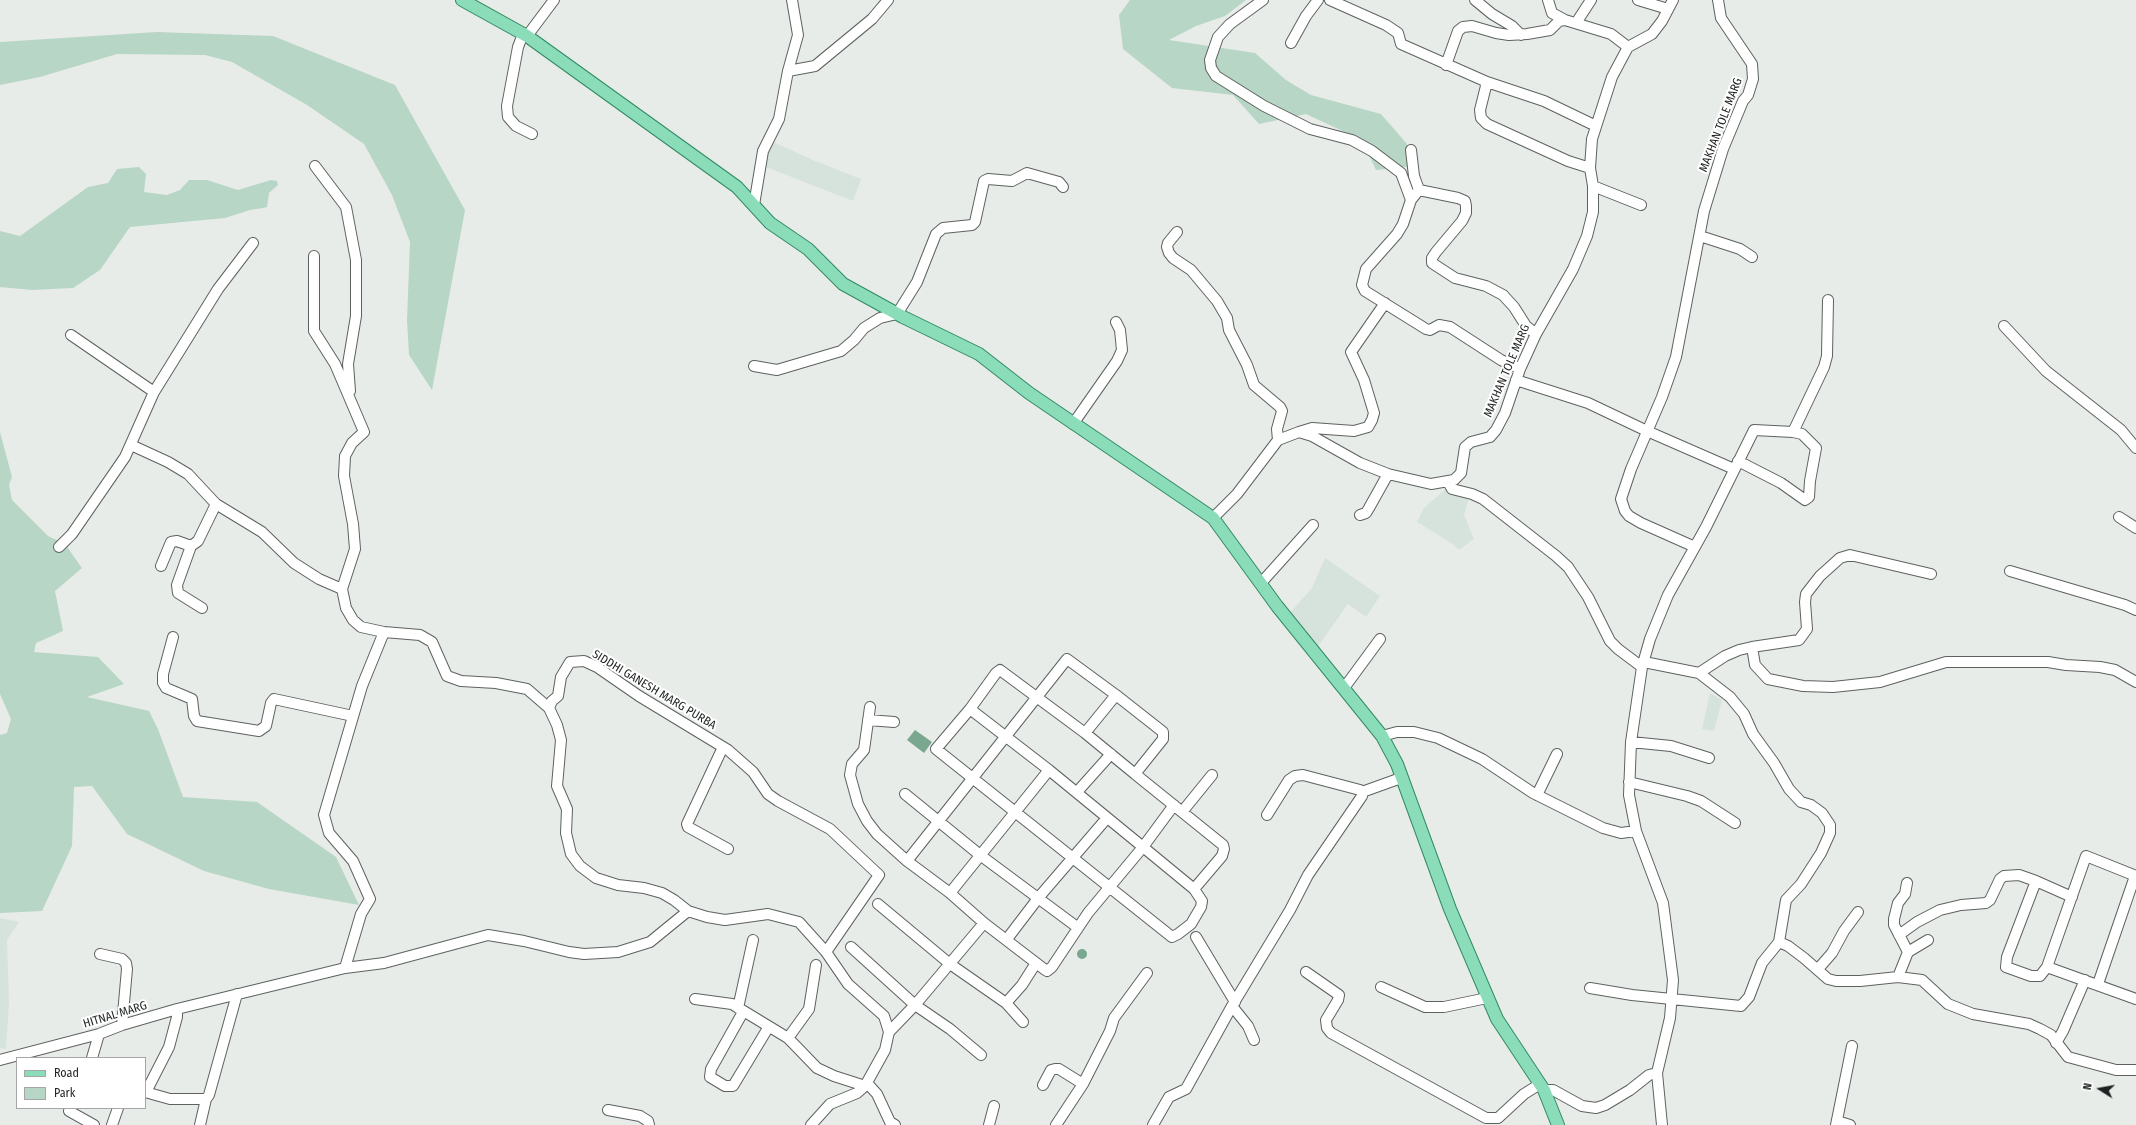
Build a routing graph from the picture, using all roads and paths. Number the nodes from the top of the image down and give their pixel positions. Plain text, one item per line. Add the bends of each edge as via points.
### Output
1 (462, 0) edge
2 (554, 0) edge
3 (792, 0) edge
4 (888, 0) edge
5 (1263, 0) edge
6 (1318, 0) edge
7 (1330, 0) edge
8 (1475, 0) edge
9 (1548, 0) edge
10 (1591, 0) edge
11 (1638, 0) edge
12 (1673, 0) edge
13 (1718, 0) edge
14 (1668, 9) junction
15 (1565, 20) junction
16 (1576, 23) junction
17 (525, 35) junction
18 (1521, 35) junction
19 (1291, 43) dead end
20 (1628, 47) junction
21 (1446, 64) junction
22 (788, 72) junction
23 (1487, 82) junction
24 (1596, 126) junction
25 (532, 134) dead end
26 (1411, 150) dead end
27 (315, 166) dead end
28 (1590, 168) junction
29 (1593, 186) junction
30 (1063, 187) dead end
31 (1419, 190) junction
32 (1412, 200) junction
33 (1641, 204) dead end
34 (754, 205) junction
35 (1177, 232) dead end
36 (1700, 236) junction
37 (253, 243) dead end
38 (314, 256) dead end
39 (1752, 257) dead end
40 (1828, 300) dead end
41 (1385, 303) junction
42 (897, 314) junction
43 (1116, 322) dead end
44 (2004, 326) dead end
45 (1536, 334) junction
46 (71, 335) dead end
47 (754, 366) dead end
48 (1520, 369) junction
49 (1516, 380) junction
50 (154, 392) junction
51 (351, 401) junction
52 (1073, 424) junction
53 (1647, 431) junction
54 (1299, 432) junction
55 (1793, 432) junction
56 (1278, 440) junction
57 (131, 445) junction
58 (2136, 448) edge
59 (1736, 465) junction
60 (1388, 474) junction
61 (1448, 482) junction
62 (216, 504) junction
63 (1360, 515) dead end
64 (2119, 517) dead end
65 (1212, 518) junction
66 (1313, 525) dead end
67 (2136, 528) edge
68 (191, 546) junction
69 (60, 547) dead end
70 (1695, 547) junction
71 (161, 566) dead end
72 (2010, 571) dead end
73 (1931, 574) dead end
74 (1261, 583) junction
75 (342, 589) junction
76 (202, 608) dead end
77 (2136, 610) edge
78 (384, 632) junction
79 (174, 637) dead end
80 (1380, 639) dead end
81 (1752, 647) junction
82 (1643, 664) junction
83 (1699, 673) junction
84 (2136, 682) edge
85 (1344, 688) junction
86 (1116, 695) junction
87 (1037, 696) junction
88 (870, 707) dead end
89 (549, 708) junction
90 (970, 709) junction
91 (353, 716) junction
92 (868, 720) junction
93 (894, 722) dead end
94 (1085, 733) junction
95 (1382, 736) junction
96 (1004, 737) junction
97 (1631, 742) junction
98 (723, 747) junction
99 (1111, 754) junction
100 (1557, 754) dead end
101 (1709, 758) dead end
102 (1048, 770) junction
103 (1135, 774) junction
104 (1212, 775) dead end
105 (972, 777) junction
106 (1402, 778) junction
107 (1629, 782) junction
108 (1077, 792) junction
109 (1362, 792) junction
110 (905, 794) dead end
111 (1537, 795) junction
112 (1178, 809) junction
113 (1015, 812) junction
114 (1267, 815) dead end
115 (1107, 818) junction
116 (938, 820) junction
117 (1735, 824) dead end
118 (1636, 831) junction
119 (1143, 847) junction
120 (728, 849) dead end
121 (980, 854) junction
122 (1072, 859) junction
123 (907, 861) junction
124 (2136, 876) edge
125 (2036, 881) junction
126 (1907, 883) dead end
127 (1110, 888) junction
128 (1194, 889) junction
129 (950, 893) junction
130 (1039, 897) junction
131 (2072, 897) junction
132 (878, 904) dead end
133 (688, 911) junction
134 (1858, 912) dead end
135 (984, 923) junction
136 (1078, 927) junction
137 (1898, 935) junction
138 (1196, 937) dead end
139 (1007, 939) junction
140 (753, 940) dead end
141 (1928, 940) dead end
142 (1779, 942) junction
143 (851, 947) dead end
144 (826, 952) junction
145 (1908, 952) junction
146 (100, 954) dead end
147 (1036, 963) junction
148 (950, 964) junction
149 (816, 966) dead end
150 (2047, 967) junction
151 (345, 968) junction
152 (1818, 969) junction
153 (1306, 972) dead end
154 (1147, 973) dead end
155 (1898, 977) junction
156 (2085, 980) junction
157 (2098, 984) junction
158 (1381, 987) dead end
159 (1590, 988) dead end
160 (237, 994) junction
161 (1487, 998) junction
162 (1672, 998) junction
163 (695, 999) dead end
164 (2136, 999) edge
165 (1006, 1003) junction
166 (1234, 1004) junction
167 (915, 1005) junction
168 (177, 1009) junction
169 (740, 1010) junction
170 (1023, 1022) dead end
171 (122, 1025) junction
172 (768, 1028) junction
173 (889, 1032) junction
174 (99, 1034) junction
175 (788, 1038) junction
176 (1254, 1040) dead end
177 (2056, 1043) junction
178 (1852, 1046) dead end
179 (981, 1055) dead end
180 (92, 1057) edge
181 (0, 1060) edge
182 (2136, 1070) edge
183 (1657, 1073) junction
184 (866, 1084) junction
185 (1083, 1084) junction
186 (1043, 1085) dead end
187 (1542, 1087) junction
188 (146, 1090) edge
189 (146, 1092) edge
190 (206, 1099) junction
191 (994, 1106) dead end
192 (118, 1109) edge
193 (69, 1110) dead end
194 (608, 1110) dead end
195 (1837, 1123) edge
196 (94, 1125) edge
197 (112, 1125) edge
198 (200, 1125) edge
199 (649, 1125) edge
200 (812, 1125) edge
201 (895, 1125) edge
202 (989, 1125) edge
203 (1056, 1125) edge
204 (1153, 1125) edge
205 (1558, 1125) edge
206 (1662, 1125) edge
207 (1850, 1125) edge

1 - 17 main road
2 - 17 street
3 - 22 street via 798,35
4 - 22 street via 872,19 815,66
5 - 32 street via 1230,24 1218,37 1210,60 1216,76 1264,106 1310,129 1352,140 1372,151 1401,172
6 - 19 street
7 - 21 street via 1386,24 1398,33 1401,44
8 - 18 street
9 - 15 street via 1552,13
10 - 16 street
11 - 14 street
12 - 14 street
13 - 36 street, MAKHAN TOLE MARG via 1721,18 1752,64 1753,79 1723,148 1704,211
14 - 20 street via 1652,34
15 - 16 street
15 - 18 street via 1559,21 1550,30
16 - 20 street via 1611,34
17 - 25 street via 518,47 507,106 508,117 516,126
17 - 34 main road via 738,187
18 - 21 street via 1463,26 1458,32
20 - 24 street, MAKHAN TOLE MARG via 1612,77
21 - 23 street
22 - 34 street via 778,119 763,151
23 - 24 street via 1544,101
23 - 28 street via 1481,105 1481,118 1487,124 1568,161
24 - 28 street, MAKHAN TOLE MARG via 1592,139
26 - 31 street via 1414,176
27 - 51 street via 346,207 356,260 356,316 348,364
28 - 29 street, MAKHAN TOLE MARG
29 - 33 street
29 - 45 street, MAKHAN TOLE MARG via 1593,212 1587,236 1573,269
30 - 42 street via 1059,182 1027,173 1012,181 984,181 975,222 972,225 943,228 936,234 917,282
31 - 32 street
31 - 45 street via 1458,198 1465,201 1466,206 1462,221 1436,252 1432,263 1455,278 1486,286 1503,295 1526,326
32 - 41 street via 1403,224 1390,244 1366,269 1362,280 1365,291
34 - 42 main road via 770,223 808,249 843,284
35 - 56 street via 1168,243 1169,253 1192,270 1217,301 1227,318 1229,330 1247,364 1254,385 1259,392 1280,407 1282,411 1277,429
36 - 39 street via 1740,249
36 - 53 street, MAKHAN TOLE MARG via 1676,357
37 - 50 street via 218,289
38 - 51 street via 314,331 335,364
40 - 55 street via 1827,356
41 - 48 street via 1426,330 1439,325 1450,327 1494,357
41 - 54 street via 1351,352 1364,380 1374,412 1368,427 1354,431 1312,428
42 - 47 street via 880,318 864,328 841,351 777,370
42 - 52 main road via 979,354
43 - 52 street via 1122,350
44 - 58 street via 2046,371 2121,430
45 - 48 street, MAKHAN TOLE MARG
46 - 50 street
48 - 49 street, MAKHAN TOLE MARG
49 - 53 street via 1588,403
49 - 61 street, MAKHAN TOLE MARG via 1506,413 1496,430 1490,437 1471,442 1465,447 1461,473
50 - 57 street
51 - 75 street via 364,432 352,442 345,456 344,476 355,549
52 - 65 main road
53 - 59 street
53 - 70 street, MAKHAN TOLE MARG via 1624,488 1622,506 1630,516 1641,523
54 - 56 street
54 - 60 street via 1312,436 1360,463
55 - 59 street via 1754,430
55 - 59 street via 1802,434 1816,448 1809,498 1805,500 1781,483
56 - 65 street via 1236,494
57 - 62 street via 188,474
57 - 69 street via 72,534
59 - 70 street
60 - 61 street via 1431,484
60 - 63 street via 1366,513
61 - 82 street via 1452,489 1483,499 1568,567 1588,597 1610,641
62 - 68 street via 198,541
62 - 75 street via 262,532 294,563 319,579
64 - 67 street
65 - 74 main road
66 - 74 street
68 - 71 street via 177,541 171,542
68 - 76 street via 177,585 178,593
70 - 82 street via 1668,595
72 - 77 street
73 - 81 street via 1850,555 1840,558 1820,576 1806,594 1807,629 1799,640
74 - 85 main road
75 - 78 street via 346,608 353,620 361,627
78 - 89 street via 420,635 432,642 447,676 461,681 496,683 527,689
78 - 91 street
79 - 91 street via 163,674 163,683 166,688 192,699 197,721 259,731 266,726 274,699
80 - 85 street
81 - 83 street via 1725,656
81 - 84 street via 1755,665 1768,679 1803,686 1833,687 1880,682 1946,662 2048,662 2066,666 2100,667 2115,670
82 - 83 street
82 - 97 street
83 - 142 street via 1730,697 1744,714 1753,734 1789,790 1801,802 1822,812 1830,825 1830,833 1821,853 1801,884 1786,900
85 - 95 main road
86 - 87 street via 1067,659
86 - 94 street
86 - 103 street via 1164,735
87 - 90 street via 1000,670
87 - 94 street
87 - 96 street
88 - 92 street
89 - 98 street, SIDDHI GANESH MARG PURBA via 558,696 561,677 567,666 575,660 584,661
89 - 133 street via 561,740 558,786 567,809 566,833 571,854 580,866 596,878 662,893
90 - 96 street
90 - 105 street via 936,749
91 - 151 street via 324,815 329,833 353,861 370,899 361,914
92 - 93 street
92 - 123 street via 864,750 850,768 853,787 867,821 877,834
94 - 99 street
95 - 106 main road
95 - 111 street via 1397,732 1414,732 1438,738 1482,759
96 - 102 street
96 - 105 street
97 - 101 street via 1671,746
97 - 107 street
98 - 120 street via 687,824 688,827
98 - 144 street, SIDDHI GANESH MARG PURBA via 753,772 768,794 830,829 879,875
99 - 103 street
99 - 108 street
100 - 111 street
102 - 108 street
102 - 113 street
103 - 112 street
104 - 112 street
105 - 113 street
105 - 116 street
106 - 109 street
106 - 161 main road via 1450,909
107 - 117 street via 1701,801
107 - 118 street via 1631,812
108 - 115 street
109 - 114 street via 1303,775 1295,776 1289,780
109 - 166 street via 1362,796 1308,875
110 - 116 street
111 - 118 street via 1612,831
112 - 119 street
112 - 128 street via 1223,845 1224,849 1222,856
113 - 121 street
113 - 122 street
115 - 119 street
115 - 122 street
116 - 121 street
116 - 123 street
118 - 162 street via 1663,903 1673,980
119 - 127 street
119 - 128 street
121 - 129 street
121 - 130 street
122 - 127 street
122 - 130 street
123 - 129 street
124 - 131 street via 2086,856
124 - 157 street
125 - 131 street
125 - 137 street via 2019,875 2004,876 1986,903 1940,910
125 - 150 street via 2007,958 2006,967 2031,976 2040,976
126 - 137 street via 1895,911 1894,925
127 - 128 street via 1172,937 1191,924 1201,906 1202,901
127 - 136 street
129 - 135 street
130 - 136 street
130 - 139 street
131 - 150 street
132 - 148 street
133 - 144 street via 725,920 768,914 799,922
133 - 151 street, HITNAL MARG via 650,942 618,952 576,953 488,935 384,963
134 - 152 street via 1832,953
135 - 139 street
135 - 148 street
136 - 147 street via 1048,971
137 - 145 street
138 - 166 street
139 - 147 street
140 - 169 street
141 - 145 street
142 - 152 street
142 - 162 street via 1762,963 1749,997 1741,1006
143 - 167 street
144 - 173 street via 848,984 884,1016
145 - 155 street
146 - 171 street via 126,963
147 - 165 street
148 - 165 street
148 - 167 street
149 - 175 street via 809,1009
150 - 156 street
151 - 160 street, HITNAL MARG
152 - 155 street via 1828,979 1836,981
153 - 187 street via 1339,995 1326,1020 1327,1028 1332,1033 1486,1118 1498,1118 1524,1094
154 - 185 street via 1114,1018
155 - 177 street via 1922,980 1948,1004 1974,1014 2029,1024 2051,1035
156 - 157 street
156 - 177 street
157 - 164 street
158 - 161 street via 1425,1007 1444,1007
159 - 162 street
160 - 168 street, HITNAL MARG
160 - 190 street
161 - 187 main road via 1496,1019
162 - 183 street
163 - 169 street via 732,1004
165 - 170 street
166 - 176 street
166 - 204 street via 1186,1089 1169,1097
167 - 173 street
167 - 179 street via 950,1029
168 - 171 street, HITNAL MARG
168 - 188 street via 169,1047
169 - 172 street
169 - 172 street via 711,1068 710,1077 725,1086 733,1086
171 - 174 street, HITNAL MARG
172 - 175 street
173 - 184 street via 885,1050
174 - 180 street
174 - 181 street, HITNAL MARG
175 - 184 street via 817,1068 834,1076
177 - 182 street via 2068,1057 2116,1070
178 - 195 street
183 - 187 street via 1649,1075 1605,1106 1596,1108 1582,1106 1554,1090
183 - 206 street
184 - 200 street via 857,1093 830,1104
184 - 201 street via 877,1094 890,1122
185 - 186 street via 1055,1069 1051,1070
185 - 203 street
187 - 205 main road
189 - 190 street via 170,1099
190 - 198 street
191 - 202 street
192 - 197 street
193 - 196 street
194 - 199 street via 640,1116 648,1121
195 - 207 street

